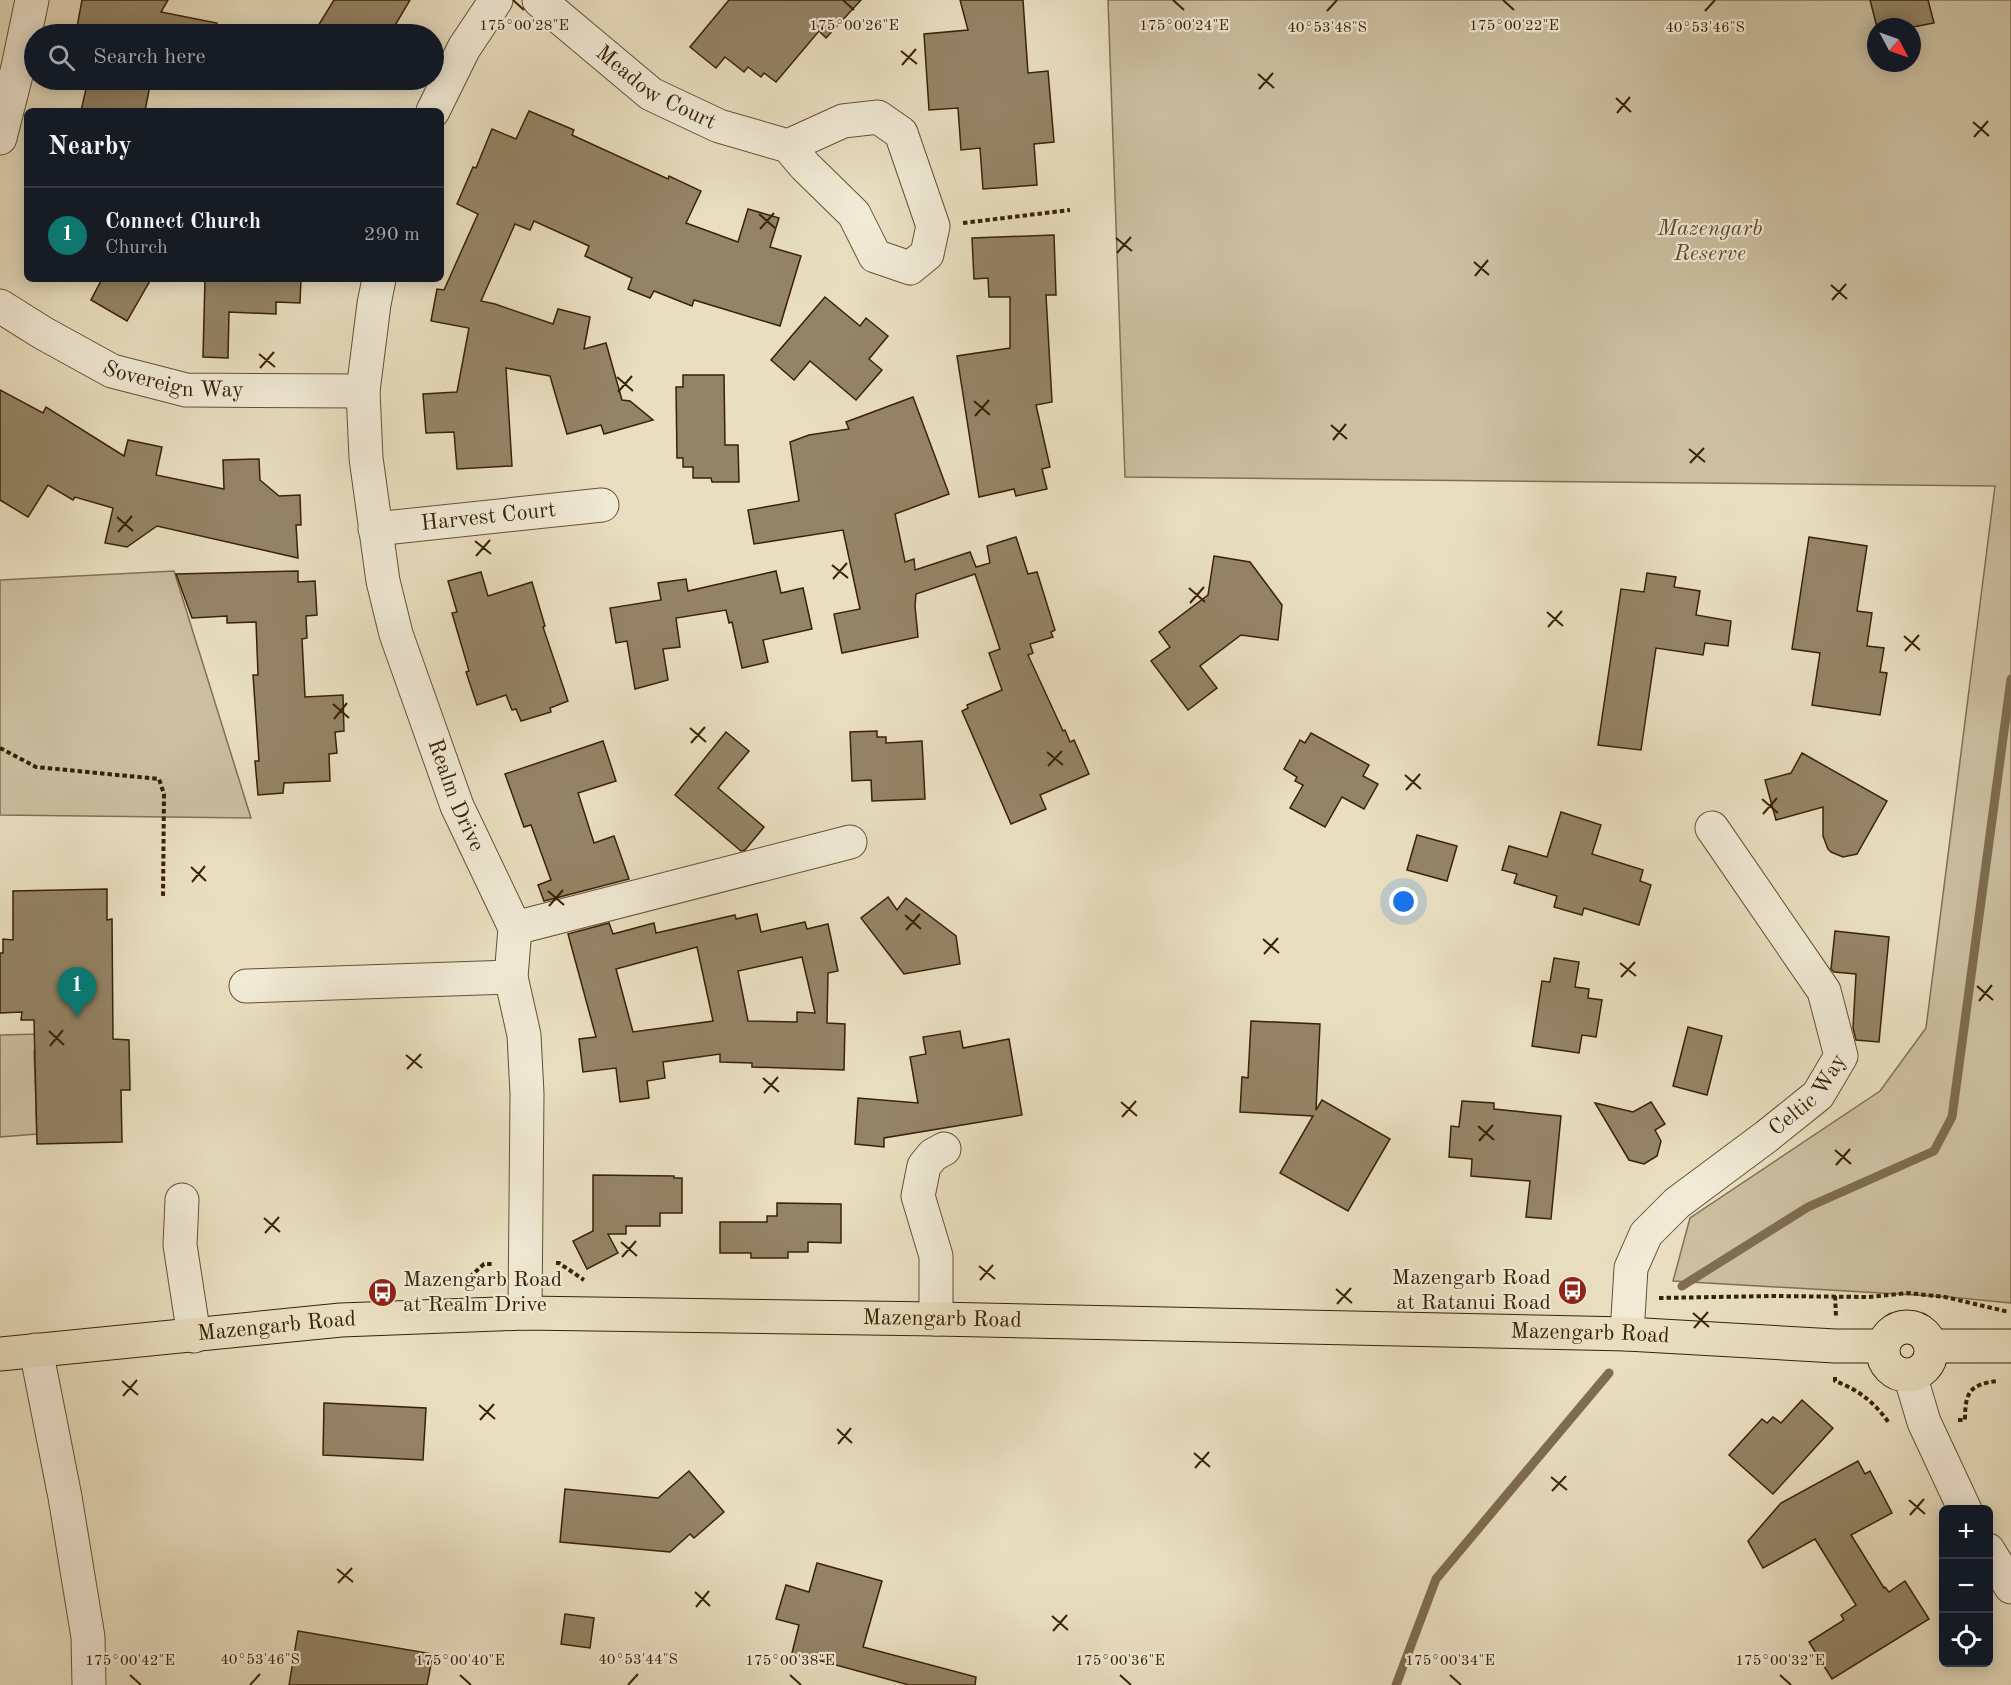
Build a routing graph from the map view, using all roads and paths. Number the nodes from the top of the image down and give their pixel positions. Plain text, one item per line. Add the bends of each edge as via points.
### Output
1 (32, 0) edge
2 (496, 0) edge
3 (539, 0) edge
4 (27, 24) edge
5 (24, 38) edge
6 (444, 89) edge
7 (443, 90) edge
8 (434, 108) edge
9 (0, 138) edge
10 (788, 146) junction
11 (1070, 210) dead end
12 (933, 226) junction
13 (379, 282) edge
14 (0, 306) edge
15 (363, 391) junction
16 (602, 505) dead end
17 (375, 529) junction
18 (0, 748) edge
19 (1712, 828) dead end
20 (850, 842) dead end
21 (163, 896) dead end
22 (514, 928) junction
23 (511, 977) junction
24 (246, 986) dead end
25 (944, 1149) dead end
26 (182, 1200) dead end
27 (1835, 1296) dead end
28 (525, 1313) junction
29 (1836, 1318) dead end
30 (936, 1319) junction
31 (1628, 1334) junction
32 (194, 1336) junction
33 (1883, 1346) junction
34 (1931, 1346) junction
35 (2011, 1346) edge
36 (36, 1350) junction
37 (0, 1354) edge
38 (1910, 1375) junction
39 (1835, 1377) dead end
40 (2004, 1381) dead end
41 (1965, 1420) dead end
42 (1896, 1424) dead end
43 (1963, 1505) edge
44 (1993, 1557) edge
45 (2011, 1587) edge
46 (89, 1685) edge

1 - 4 street
2 - 6 street via 464,48
3 - 10 street, Meadow Court via 651,94 719,126
5 - 9 street
7 - 8 street
10 - 12 street via 843,122 878,117 901,133
10 - 12 street, Meadow Court via 854,214 875,256 910,268 927,254
11 - 12 path
13 - 15 street, Realm Drive
14 - 15 street, Sovereign Way via 112,371 186,390
15 - 17 street, Realm Drive
16 - 17 street, Harvest Court
17 - 22 street, Realm Drive via 396,634 457,806
18 - 21 path via 36,768 159,779 164,794
19 - 31 street, Celtic Way via 1824,991 1841,1056 1818,1095 1677,1203 1646,1234 1631,1268
20 - 22 street
22 - 23 street, Realm Drive
23 - 24 street
23 - 28 street, Realm Drive via 524,1035 528,1094
25 - 30 street via 924,1166 918,1196 936,1256
26 - 32 street via 180,1245
27 - 29 path
28 - 30 main road, Mazengarb Road
28 - 32 main road, Mazengarb Road via 341,1320
30 - 31 main road, Mazengarb Road
31 - 33 main road, Mazengarb Road
32 - 36 main road, Mazengarb Road
33 - 34 main road via 1892,1332 1907,1326 1923,1332
33 - 38 main road via 1889,1367
34 - 35 main road
34 - 38 main road via 1923,1369
36 - 37 main road, Mazengarb Road
36 - 46 street via 86,1625
38 - 43 street via 1924,1422
39 - 42 path via 1835,1381 1869,1400 1890,1425
40 - 41 path via 1983,1382 1971,1389
44 - 45 street

